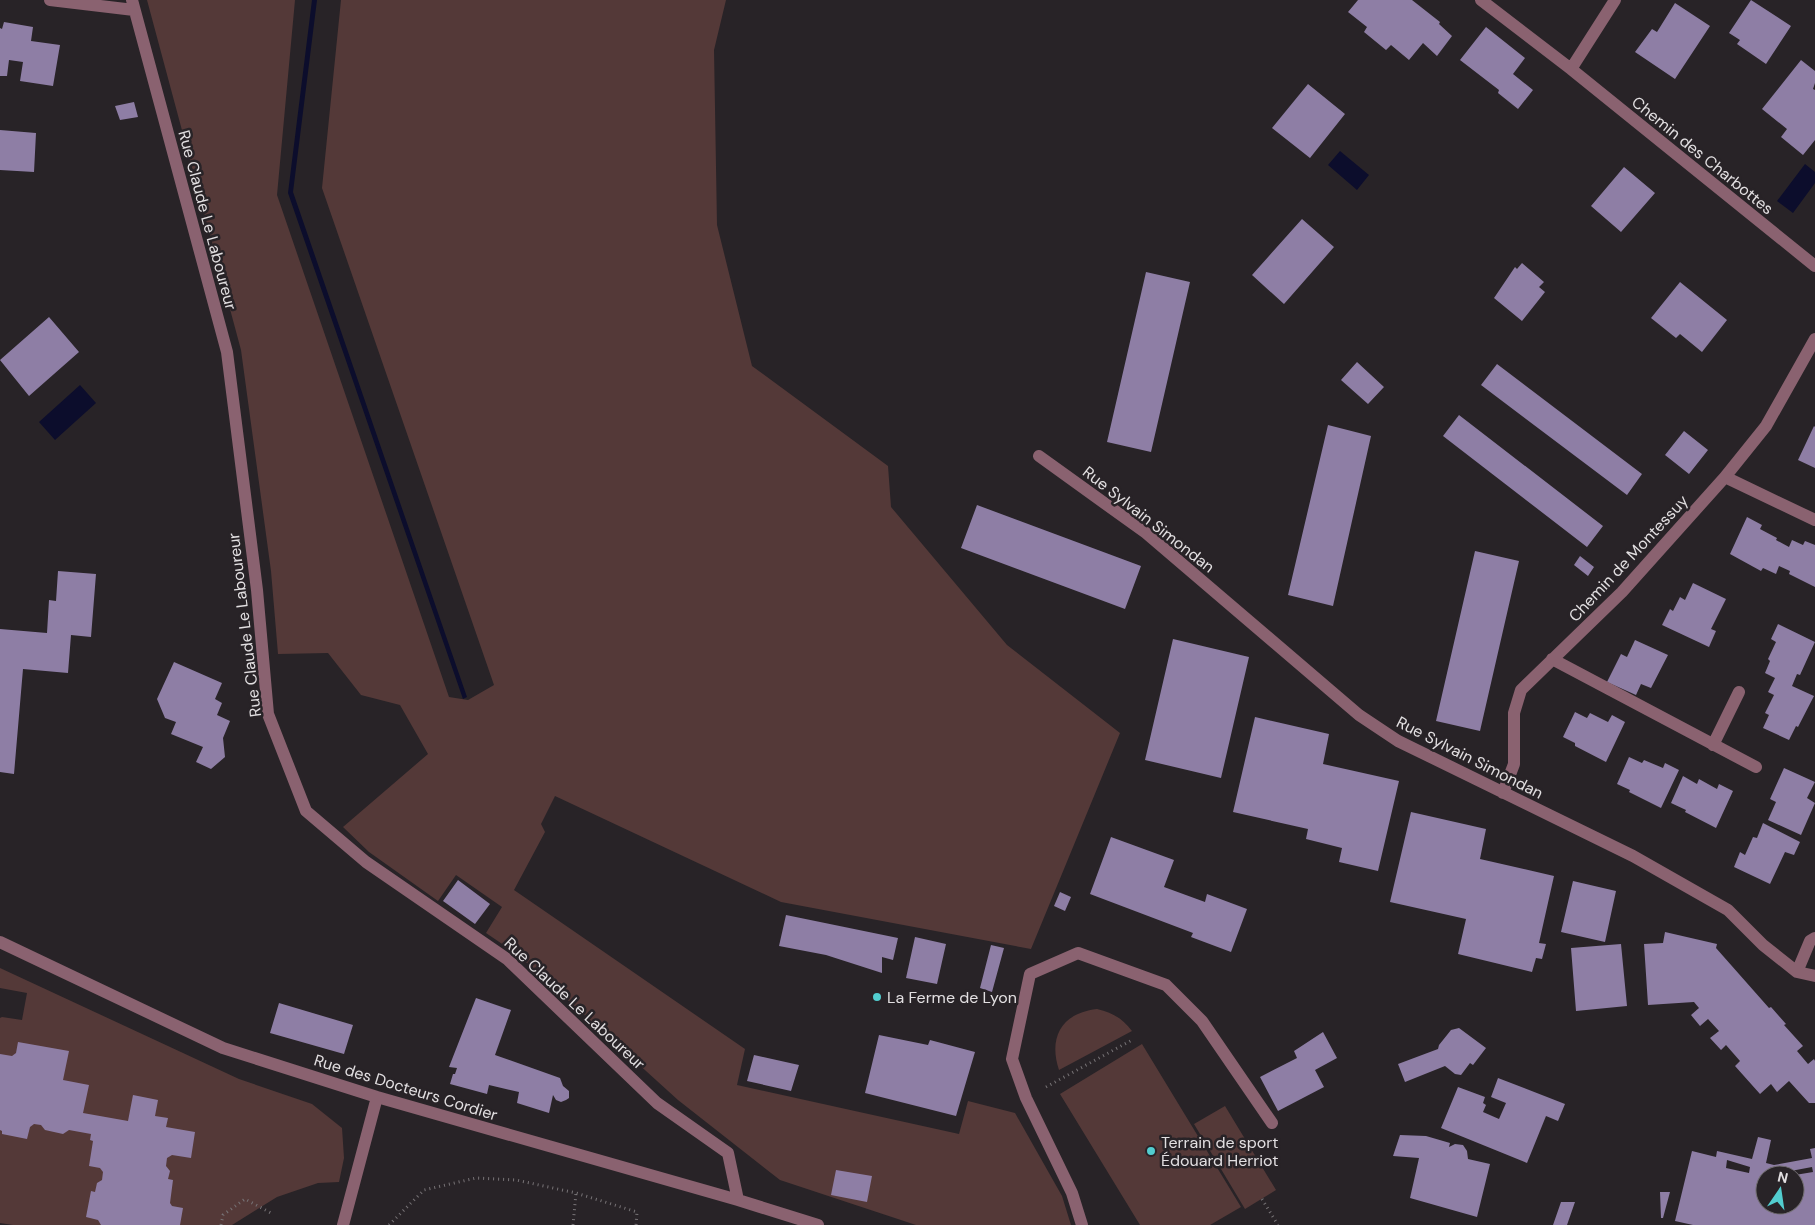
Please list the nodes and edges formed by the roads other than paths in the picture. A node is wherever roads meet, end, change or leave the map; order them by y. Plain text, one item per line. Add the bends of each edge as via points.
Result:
1 (50, 0) edge
2 (1481, 0) edge
3 (1615, 0) edge
4 (133, 5) edge
5 (1571, 69) junction
6 (1815, 266) edge
7 (1815, 339) edge
8 (1039, 456) dead end
9 (1725, 477) junction
10 (1815, 520) edge
11 (1552, 659) junction
12 (1739, 692) dead end
13 (1713, 745) junction
14 (1756, 767) dead end
15 (1503, 793) junction
16 (1815, 938) edge
17 (0, 942) edge
18 (1797, 972) junction
19 (1815, 976) edge
20 (377, 1097) junction
21 (1272, 1123) dead end
22 (738, 1200) junction
23 (343, 1225) edge
24 (818, 1225) edge
25 (1082, 1225) edge

1 - 4 street
2 - 5 street, Chemin des Charbottes
3 - 5 street
4 - 22 street, Rue Claude Le Laboureur via 227,352 257,590 268,714 306,810 366,862 507,959 657,1103 728,1154
5 - 6 street, Chemin des Charbottes
7 - 9 street, Chemin de Montessuy via 1766,426
8 - 15 street, Rue Sylvain Simondan via 1146,533 1359,715 1398,741
9 - 10 street
9 - 11 street, Chemin de Montessuy via 1622,592
11 - 13 street
11 - 15 street, Chemin de Montessuy via 1521,690 1514,713 1514,764
12 - 13 street
13 - 14 street
15 - 18 street, Rue Sylvain Simondan via 1632,856 1728,910
16 - 18 street via 1810,941
17 - 20 street, Rue des Docteurs Cordier via 223,1048
18 - 19 street, Rue Sylvain Simondan
20 - 22 street, Rue des Docteurs Cordier
20 - 23 street
21 - 25 street via 1202,1021 1166,985 1078,953 1030,974 1012,1059 1026,1098 1072,1193
22 - 24 street, Rue des Docteurs Cordier

